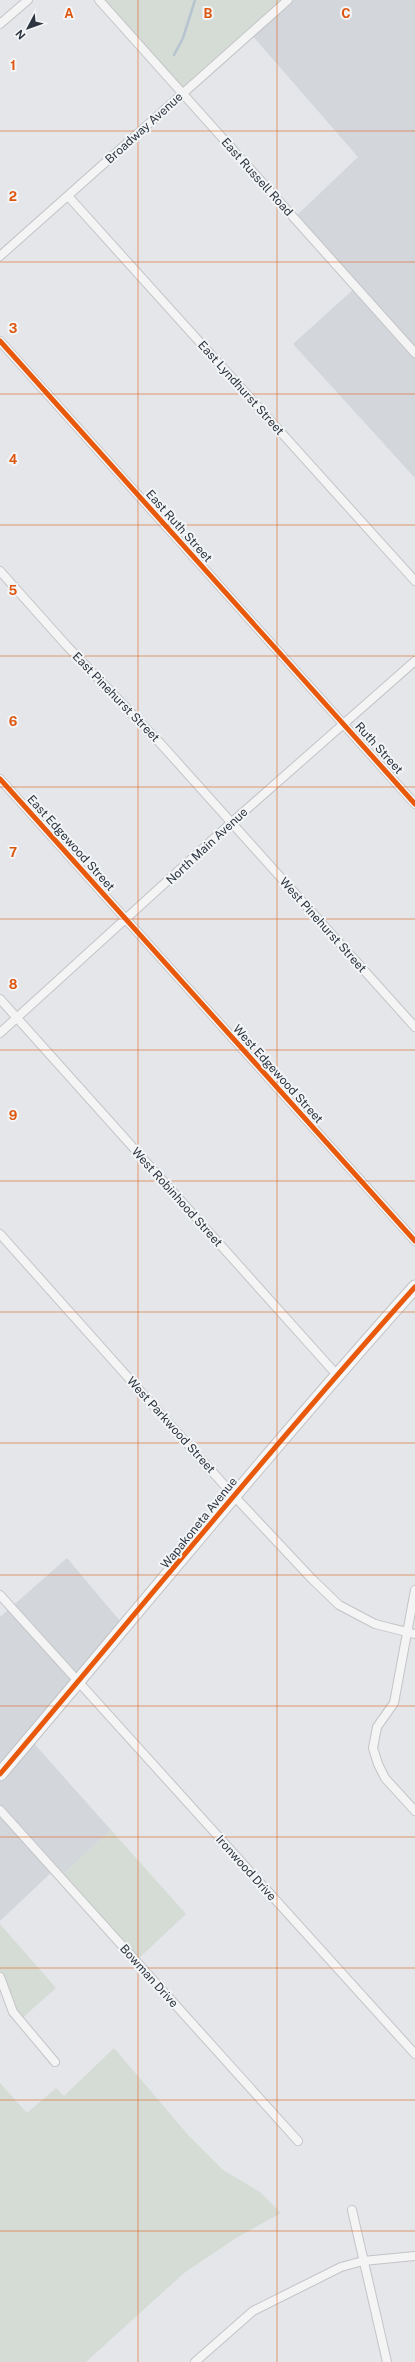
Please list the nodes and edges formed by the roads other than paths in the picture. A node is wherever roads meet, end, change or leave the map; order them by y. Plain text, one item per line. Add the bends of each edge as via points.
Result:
1 (28, 0) edge
2 (99, 0) edge
3 (288, 0) edge
4 (0, 24) edge
5 (182, 94) junction
6 (68, 196) junction
7 (0, 256) edge
8 (0, 341) edge
9 (415, 353) edge
10 (0, 571) edge
11 (415, 581) edge
12 (415, 662) edge
13 (343, 724) junction
14 (0, 779) edge
15 (415, 804) edge
16 (231, 823) junction
17 (127, 920) junction
18 (0, 999) edge
19 (18, 1018) junction
20 (415, 1027) edge
21 (0, 1033) edge
22 (0, 1234) edge
23 (415, 1241) edge
24 (415, 1287) edge
25 (337, 1375) junction
26 (234, 1496) junction
27 (415, 1590) edge
28 (0, 1595) edge
29 (406, 1632) junction
30 (415, 1634) edge
31 (78, 1682) junction
32 (0, 1774) edge
33 (0, 1810) edge
34 (415, 1811) edge
35 (0, 1977) edge
36 (415, 2054) edge
37 (54, 2062) dead end
38 (298, 2141) dead end
39 (352, 2210) dead end
40 (415, 2256) edge
41 (363, 2261) junction
42 (195, 2362) edge
43 (387, 2362) edge

1 - 4 street
2 - 5 street, East Russell Road
3 - 5 street, Broadway Avenue
5 - 6 street, Broadway Avenue
5 - 9 street, East Russell Road
6 - 7 street, Broadway Avenue
6 - 11 street, East Lyndhurst Street
8 - 13 street, East Ruth Street
10 - 16 street, East Pinehurst Street
12 - 13 street, North Main Avenue
13 - 15 street, Ruth Street
13 - 16 street, North Main Avenue
14 - 17 street, East Edgewood Street
16 - 17 street, North Main Avenue
16 - 20 street, West Pinehurst Street
17 - 19 street, North Main Avenue
17 - 23 street, West Edgewood Street
18 - 19 street, West Robinhood Street
19 - 21 street, North Main Avenue
19 - 25 street, West Robinhood Street
22 - 26 street, West Parkwood Street
24 - 25 main road, Wapakoneta Avenue
25 - 26 main road, Wapakoneta Avenue
26 - 29 street, West Parkwood Street via 339,1605 375,1624
26 - 31 main road, Wapakoneta Avenue
27 - 29 street
28 - 31 street, Ironwood Drive
29 - 30 street, West Parkwood Street
29 - 34 street via 394,1703 377,1727 373,1748 385,1778
31 - 32 main road, Wapakoneta Avenue
31 - 36 street, Ironwood Drive
33 - 38 street, Bowman Drive
35 - 37 street via 13,2012
39 - 41 street
40 - 41 street
41 - 42 street via 341,2267 253,2311
41 - 43 street

